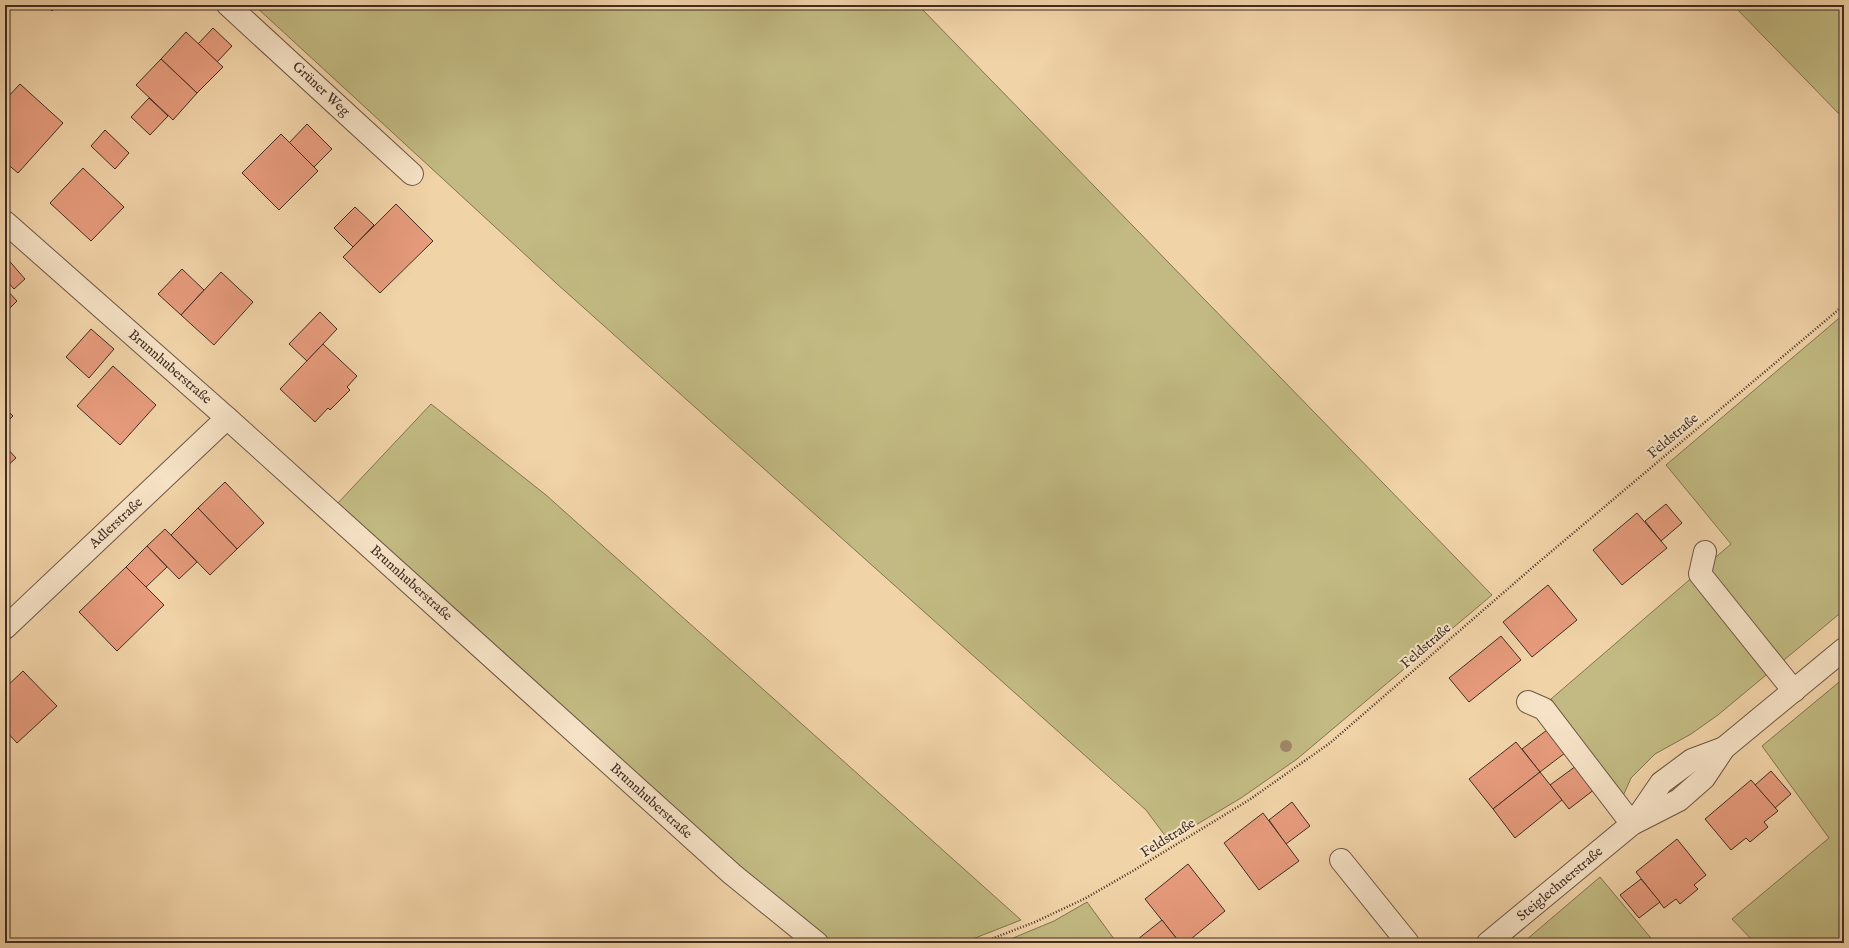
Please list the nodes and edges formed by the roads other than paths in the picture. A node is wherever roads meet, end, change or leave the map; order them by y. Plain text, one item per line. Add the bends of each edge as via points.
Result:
1 (228, 5) edge
2 (412, 174) dead end
3 (5, 222) edge
4 (227, 418) junction
5 (1705, 552) dead end
6 (5, 628) edge
7 (1844, 649) edge
8 (1794, 691) junction
9 (1528, 702) dead end
10 (1632, 824) junction
11 (1341, 860) dead end
12 (1498, 940) edge
13 (818, 943) edge
14 (1408, 943) edge

1 - 2 street, Grüner Weg
3 - 4 street, Brunnhuberstraße
4 - 6 street, Adlerstraße
4 - 13 street, Brunnhuberstraße via 732,874
5 - 8 street via 1700,574
7 - 8 street, Steiglechnerstraße
8 - 10 street, Steiglechnerstraße via 1724,748 1692,760 1661,784
9 - 10 street via 1544,709
10 - 12 street, Steiglechnerstraße
11 - 14 street

